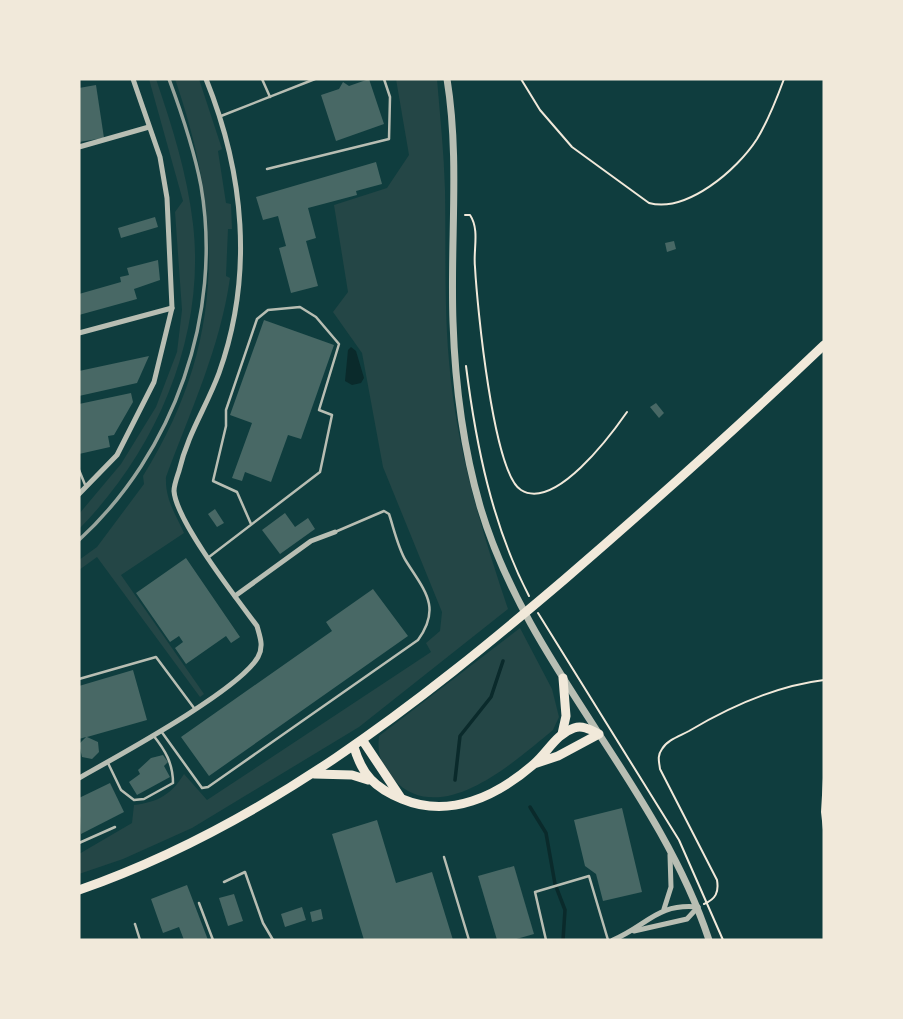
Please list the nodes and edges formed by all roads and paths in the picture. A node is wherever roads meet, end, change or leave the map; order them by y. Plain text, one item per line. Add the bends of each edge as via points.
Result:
1 (132, 79) edge
2 (206, 79) edge
3 (262, 79) edge
4 (308, 79) edge
5 (315, 79) edge
6 (384, 79) edge
7 (447, 79) edge
8 (521, 79) edge
9 (784, 79) edge
10 (303, 83) junction
11 (270, 97) junction
12 (221, 116) junction
13 (149, 127) junction
14 (79, 147) edge
15 (267, 169) dead end
16 (464, 215) dead end
17 (172, 308) junction
18 (79, 333) edge
19 (824, 345) edge
20 (464, 355) dead end
21 (627, 412) dead end
22 (79, 470) edge
23 (86, 487) junction
24 (79, 494) edge
25 (251, 524) junction
26 (335, 532) joint
27 (209, 557) junction
28 (524, 587) dead end
29 (235, 596) junction
30 (563, 678) junction
31 (79, 679) edge
32 (824, 680) edge
33 (194, 709) junction
34 (161, 731) junction
35 (562, 734) junction
36 (599, 734) junction
37 (153, 735) junction
38 (358, 744) junction
39 (107, 762) junction
40 (534, 764) junction
41 (313, 774) junction
42 (79, 778) edge
43 (824, 778) edge
44 (368, 780) junction
45 (402, 800) junction
46 (115, 827) dead end
47 (824, 830) edge
48 (79, 843) edge
49 (670, 848) junction
50 (444, 857) dead end
51 (224, 882) dead end
52 (79, 890) edge
53 (199, 902) dead end
54 (709, 902) dead end
55 (698, 907) junction
56 (664, 909) junction
57 (135, 924) dead end
58 (634, 931) junction
59 (140, 940) edge
60 (213, 940) edge
61 (273, 940) edge
62 (469, 940) edge
63 (546, 940) edge
64 (610, 940) edge
65 (709, 940) edge

1 - 13 street
2 - 12 street
3 - 11 lane
4 - 10 lane
5 - 10 lane
6 - 15 lane via 390,97 389,139
7 - 30 street via 454,177 453,324 464,440 480,506 513,592
8 - 9 path via 572,147 649,203 663,206 684,202 733,165 756,140
10 - 11 lane
11 - 12 lane
12 - 27 street via 241,212 234,320 218,374 187,439 174,491 181,514
13 - 14 street
13 - 17 street via 167,198
16 - 21 path via 470,215 475,223 474,264 485,369 515,486 524,492 544,491 568,477 584,466
17 - 18 street
17 - 23 street via 154,382 117,455
19 - 38 main road via 484,649
20 - 28 path via 475,439 496,515
22 - 23 lane
23 - 24 street
25 - 25 lane via 237,492 213,481 226,410 257,319 268,310 300,307 316,317 339,344 319,410 332,415 320,472
25 - 27 lane
26 - 29 street via 311,541
26 - 34 lane via 376,513 389,514 430,609 429,625 418,640 208,787 202,788
27 - 29 street
29 - 33 street via 257,626 262,643 259,656 248,670
30 - 35 main road via 566,716
30 - 36 street
31 - 33 lane via 156,657
32 - 54 path via 757,696 698,725 660,751 660,769 717,880 719,890
33 - 34 street
34 - 37 street
35 - 36 main road via 576,727
35 - 40 main road
36 - 40 main road
36 - 49 street
37 - 39 street
37 - 39 lane via 173,771 173,783 163,790 134,800 121,790
38 - 41 main road
38 - 44 main road
38 - 45 main road
39 - 42 street
40 - 45 main road via 476,800 449,808
41 - 44 main road
41 - 52 main road via 189,845
43 - 47 path
44 - 45 main road
46 - 48 lane
49 - 55 street
49 - 56 street via 671,887
50 - 62 lane
51 - 61 lane via 245,872
53 - 60 lane
55 - 56 street
55 - 58 street via 687,919
55 - 65 street
56 - 58 street
57 - 59 lane
58 - 64 street
63 - 64 lane via 535,892 589,876

